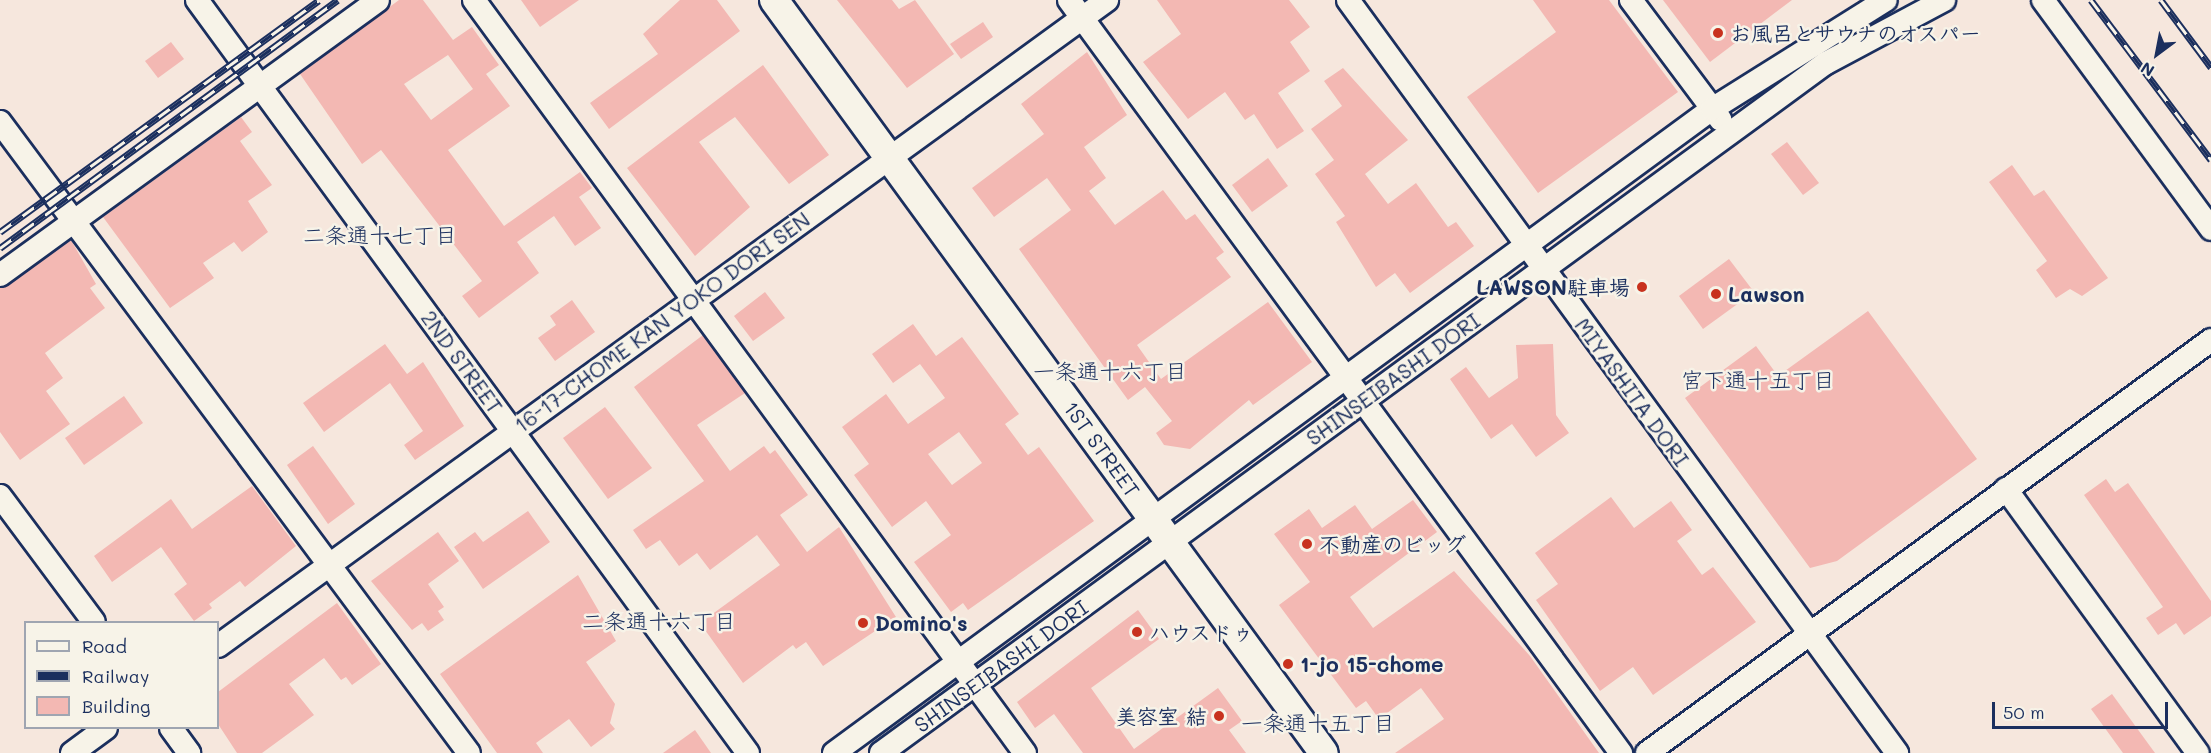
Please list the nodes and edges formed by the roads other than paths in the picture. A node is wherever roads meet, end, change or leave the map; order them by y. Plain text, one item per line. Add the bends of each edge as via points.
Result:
1 (197, 0) edge
2 (378, 0) edge
3 (474, 0) edge
4 (774, 0) edge
5 (1107, 0) edge
6 (1348, 0) edge
7 (1631, 0) edge
8 (1886, 0) edge
9 (1944, 0) edge
10 (2043, 0) edge
11 (1076, 9) edge
12 (261, 87) junction
13 (1712, 109) junction
14 (0, 122) edge
15 (1730, 132) junction
16 (889, 158) junction
17 (73, 222) junction
18 (2211, 230) edge
19 (1525, 246) junction
20 (1542, 269) junction
21 (0, 275) edge
22 (693, 300) junction
23 (2211, 340) edge
24 (1344, 378) junction
25 (1361, 401) junction
26 (512, 430) junction
27 (2006, 489) junction
28 (0, 496) edge
29 (1153, 519) junction
30 (1170, 542) junction
31 (331, 566) junction
32 (93, 621) edge
33 (1810, 633) junction
34 (219, 645) edge
35 (958, 662) junction
36 (975, 685) junction
37 (105, 729) edge
38 (172, 729) edge
39 (72, 753) edge
40 (189, 753) edge
41 (469, 753) edge
42 (748, 753) edge
43 (834, 753) edge
44 (881, 753) edge
45 (1025, 753) edge
46 (1324, 753) edge
47 (1621, 753) edge
48 (1647, 753) edge
49 (1897, 753) edge
50 (2198, 753) edge

1 - 12 street, 2ND STREET
2 - 12 street
3 - 22 street
4 - 16 main road, 1ST STREET
5 - 11 street, 16-17-CHOME KAN YOKO DORI SEN
6 - 19 street, MIYASHITA DORI
7 - 13 street
8 - 13 street, SHINSEIBASHI DORI
9 - 15 street, SHINSEIBASHI DORI via 1826,63
10 - 18 street
11 - 16 street, 16-17-CHOME KAN YOKO DORI SEN
11 - 24 street
12 - 17 street
12 - 26 street, 2ND STREET
13 - 15 street
13 - 19 street, SHINSEIBASHI DORI
14 - 17 street
15 - 20 street, SHINSEIBASHI DORI
16 - 22 street, 16-17-CHOME KAN YOKO DORI SEN
16 - 29 main road, 1ST STREET
17 - 21 street
17 - 31 street
19 - 20 street, MIYASHITA DORI
19 - 24 street, SHINSEIBASHI DORI
20 - 25 street, SHINSEIBASHI DORI
20 - 33 street, MIYASHITA DORI
22 - 26 street, 16-17-CHOME KAN YOKO DORI SEN
22 - 35 street
23 - 27 street
24 - 25 street
24 - 29 street, SHINSEIBASHI DORI
25 - 30 street, SHINSEIBASHI DORI
25 - 47 street
26 - 31 street, 16-17-CHOME KAN YOKO DORI SEN
26 - 42 street, 2ND STREET
27 - 33 street
27 - 50 street
28 - 32 street
29 - 30 main road, 1ST STREET
29 - 35 street, SHINSEIBASHI DORI
30 - 36 street, SHINSEIBASHI DORI
30 - 46 main road, 1ST STREET
31 - 34 street, 16-17-CHOME KAN YOKO DORI SEN
31 - 41 street
33 - 48 street
33 - 49 street, MIYASHITA DORI
35 - 36 street
35 - 43 street, SHINSEIBASHI DORI
36 - 44 street, SHINSEIBASHI DORI
36 - 45 street
37 - 39 street
38 - 40 street

